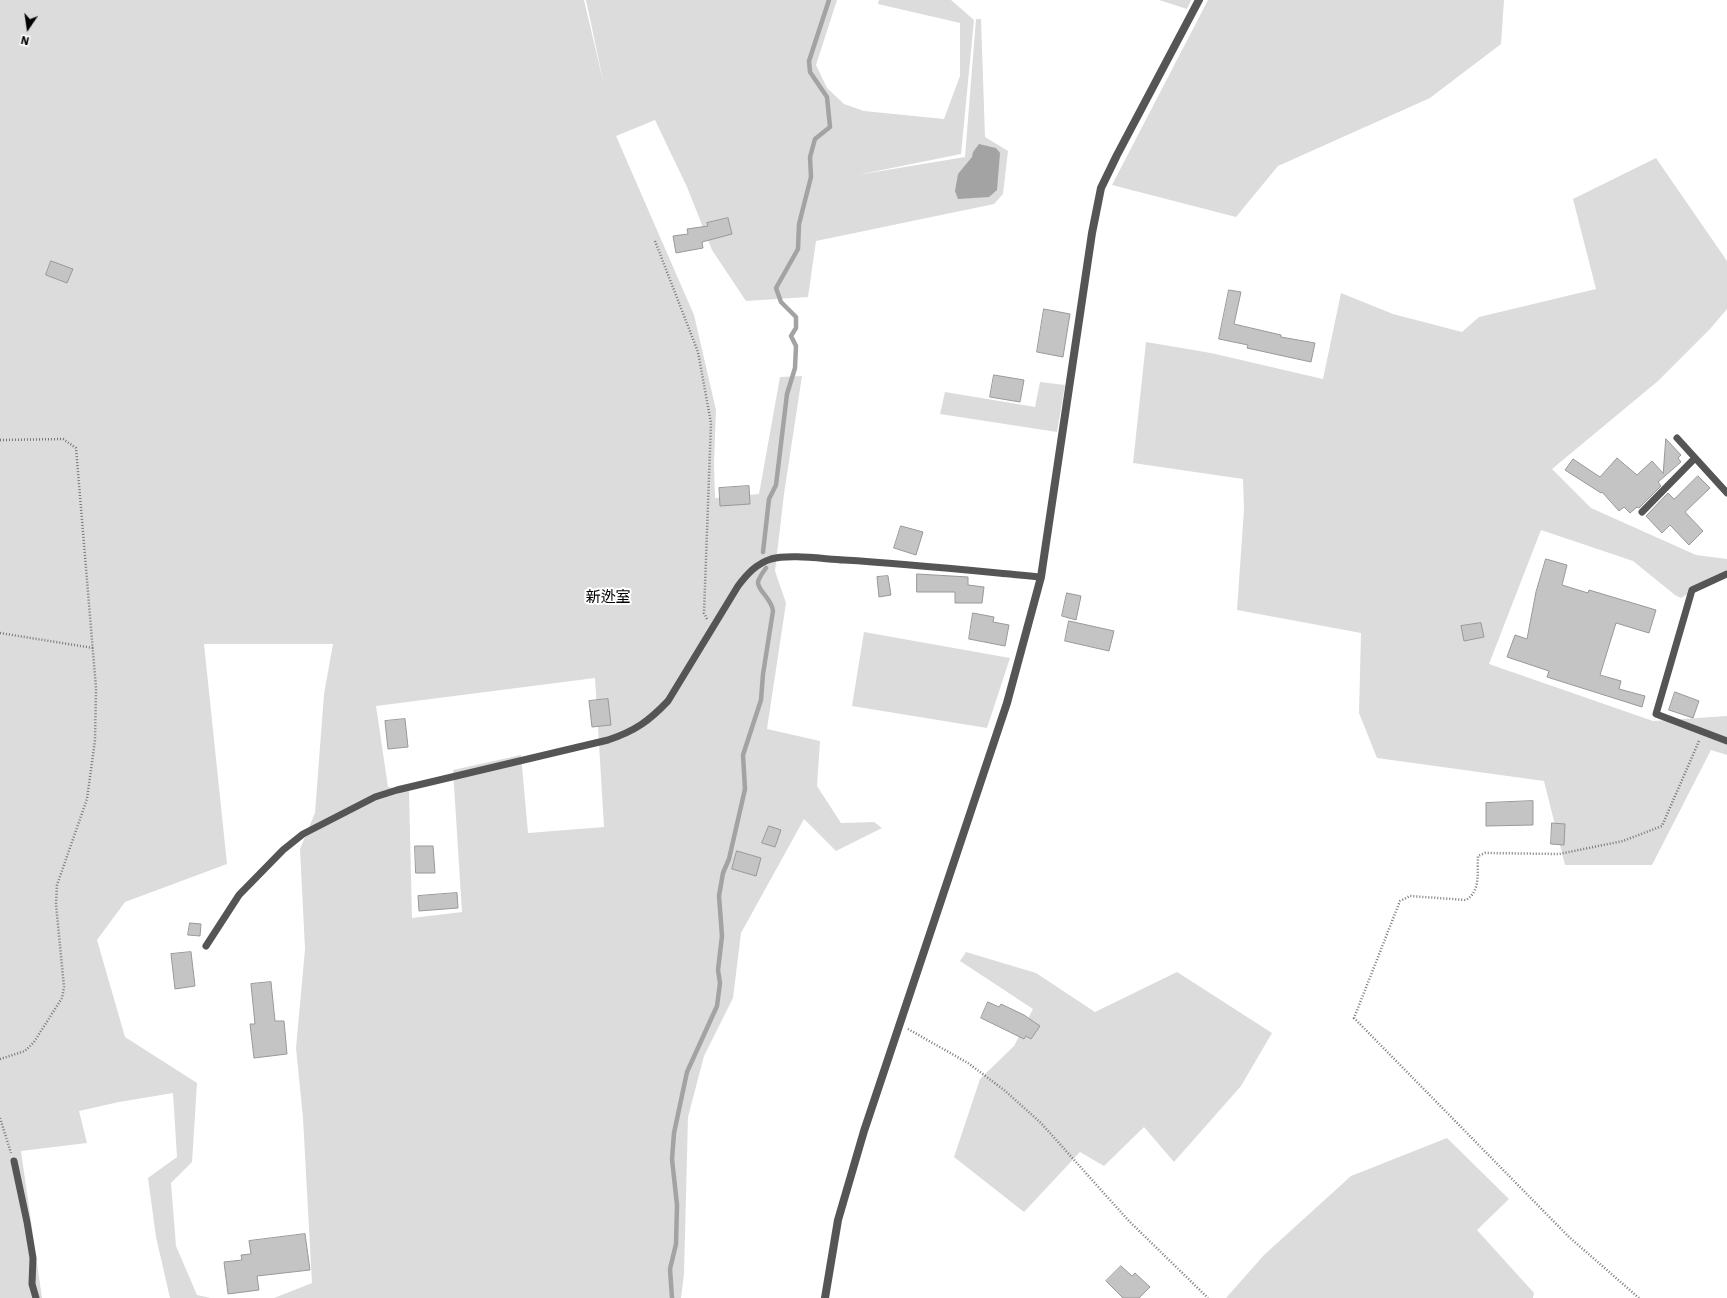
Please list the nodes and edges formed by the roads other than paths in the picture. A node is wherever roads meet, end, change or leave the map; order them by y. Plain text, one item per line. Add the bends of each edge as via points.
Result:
1 (1198, 0) edge
2 (1677, 438) dead end
3 (1695, 458) junction
4 (1727, 493) edge
5 (1642, 512) dead end
6 (1727, 574) edge
7 (1041, 577) junction
8 (1727, 741) edge
9 (206, 946) dead end
10 (14, 1161) road end
11 (36, 1298) edge
12 (825, 1298) edge

1 - 7 street via 1102,188 1092,233
2 - 3 lane
3 - 4 lane
3 - 5 lane
6 - 8 lane via 1692,590 1656,714
7 - 9 lane via 799,558 772,559 760,563 738,586 668,700 655,716 644,724 628,734 608,740 397,790 350,809 303,834 283,850 239,895
7 - 12 street via 1006,703 864,1131 840,1213
10 - 11 lane via 33,1258 32,1284

